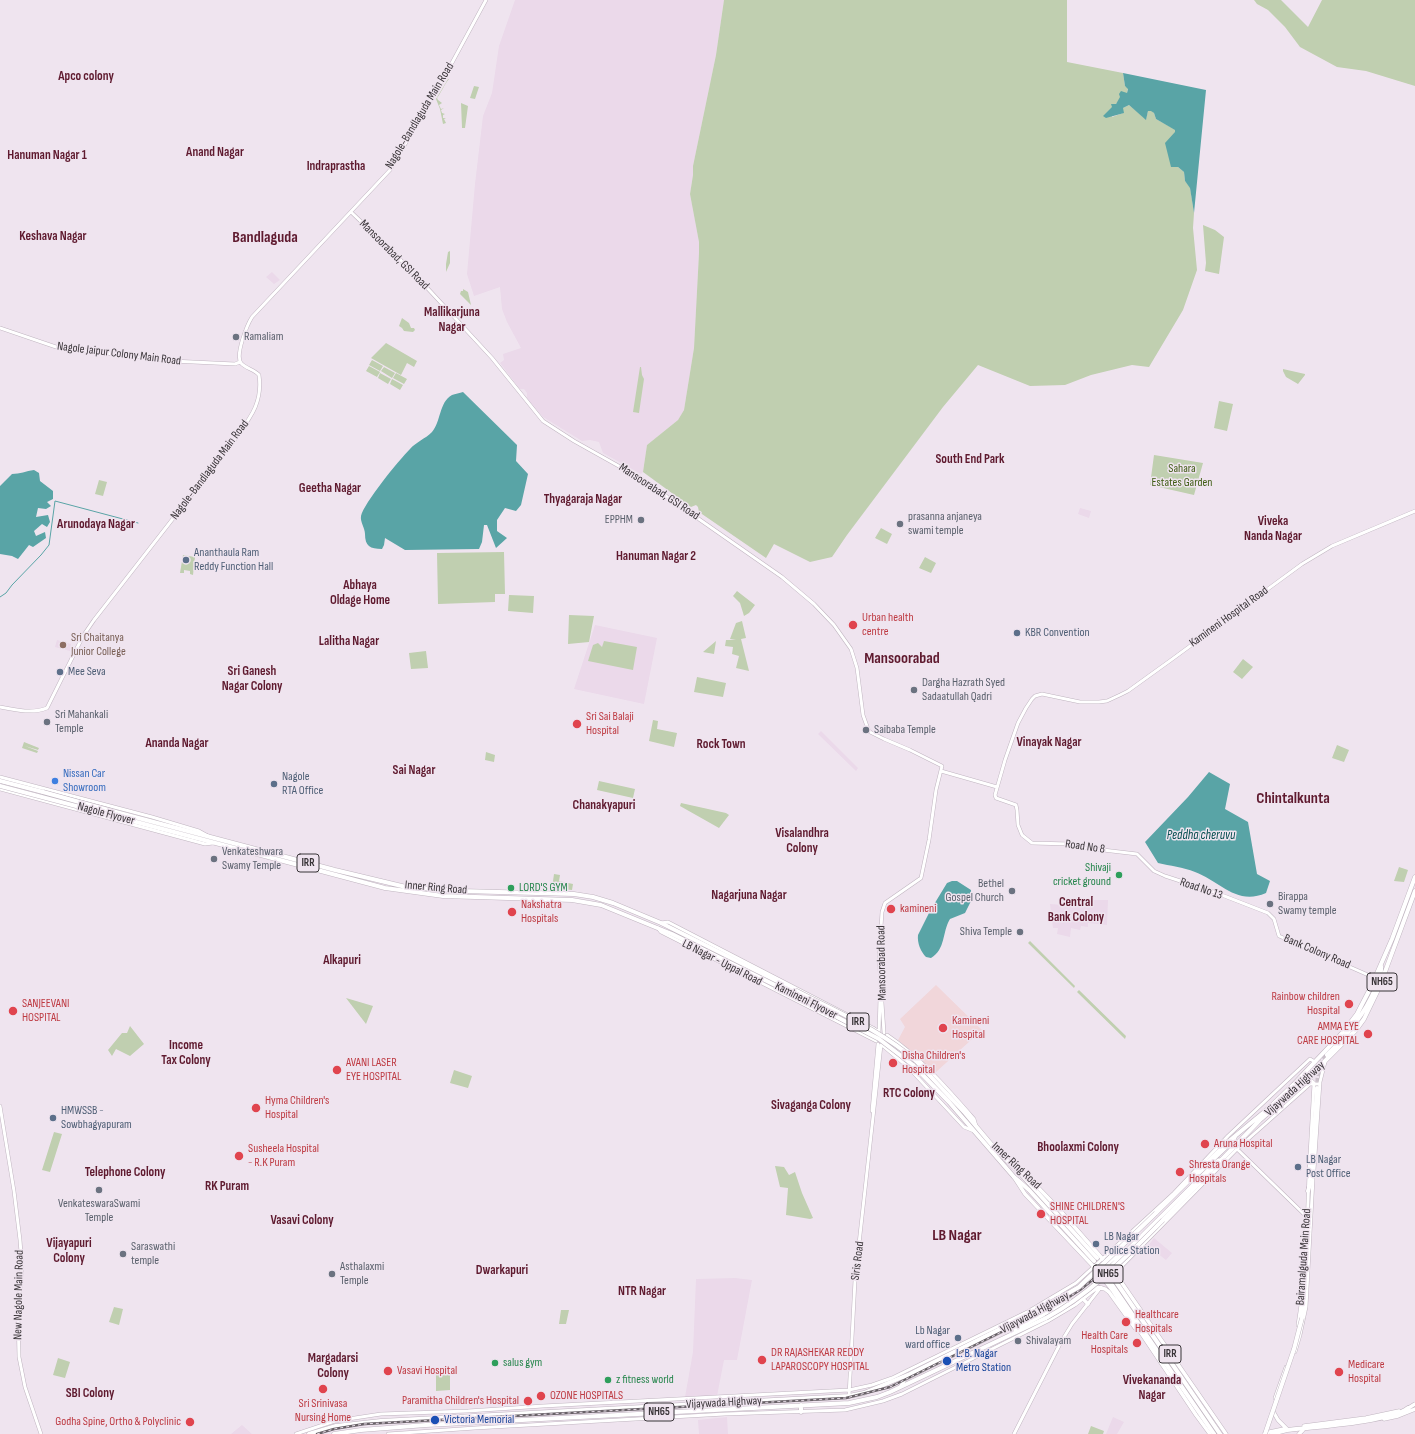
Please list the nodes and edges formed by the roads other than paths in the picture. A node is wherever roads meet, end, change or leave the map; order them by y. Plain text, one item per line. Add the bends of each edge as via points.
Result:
1 (486, 0) edge
2 (351, 212) junction
3 (0, 328) edge
4 (240, 362) junction
5 (1415, 511) edge
6 (0, 707) edge
7 (941, 771) junction
8 (0, 777) edge
9 (0, 781) edge
10 (0, 786) edge
11 (997, 787) junction
12 (0, 789) edge
13 (65, 794) junction
14 (62, 806) junction
15 (111, 813) junction
16 (211, 838) junction
17 (213, 843) junction
18 (1137, 854) joint
19 (1415, 877) edge
20 (1415, 891) edge
21 (487, 892) junction
22 (482, 897) junction
23 (1271, 915) joint
24 (1401, 922) junction
25 (661, 923) junction
26 (657, 927) junction
27 (1381, 964) junction
28 (1375, 978) junction
29 (794, 992) junction
30 (881, 1003) junction
31 (880, 1033) junction
32 (884, 1033) junction
33 (887, 1035) junction
34 (879, 1044) junction
35 (1327, 1055) tunnel mouth
36 (1326, 1060) junction
37 (915, 1063) junction
38 (1314, 1064) junction
39 (1308, 1078) junction
40 (1314, 1083) junction
41 (1320, 1084) junction
42 (1317, 1088) tunnel mouth
43 (0, 1106) edge
44 (977, 1126) junction
45 (974, 1131) junction
46 (1235, 1137) junction
47 (1223, 1141) junction
48 (1229, 1141) junction
49 (990, 1142) junction
50 (986, 1145) junction
51 (1236, 1147) junction
52 (998, 1151) junction
53 (994, 1154) junction
54 (1225, 1157) junction
55 (1019, 1172) junction
56 (1014, 1178) junction
57 (1308, 1191) junction
58 (1308, 1218) junction
59 (1307, 1228) junction
60 (1126, 1237) junction
61 (1136, 1242) junction
62 (1112, 1250) junction
63 (1136, 1250) junction
64 (1118, 1257) junction
65 (1103, 1259) junction
66 (1125, 1262) junction
67 (1109, 1266) junction
68 (1094, 1267) junction
69 (1115, 1273) junction
70 (1100, 1275) junction
71 (1114, 1279) tunnel mouth
72 (1110, 1282) tunnel mouth
73 (1091, 1286) junction
74 (1099, 1288) junction
75 (1082, 1293) junction
76 (1059, 1294) junction
77 (1077, 1296) junction
78 (1083, 1298) junction
79 (1061, 1300) junction
80 (1069, 1301) junction
81 (1088, 1304) junction
82 (1064, 1305) junction
83 (1072, 1306) junction
84 (988, 1331) junction
85 (1157, 1336) junction
86 (985, 1337) junction
87 (1145, 1337) junction
88 (995, 1341) junction
89 (1158, 1344) junction
90 (1295, 1347) junction
91 (1169, 1364) junction
92 (1176, 1367) junction
93 (1169, 1371) junction
94 (898, 1380) junction
95 (900, 1387) junction
96 (895, 1389) junction
97 (849, 1390) junction
98 (849, 1396) junction
99 (792, 1399) junction
100 (1415, 1404) edge
101 (692, 1405) junction
102 (801, 1405) junction
103 (793, 1406) junction
104 (1408, 1408) junction
105 (1415, 1409) edge
106 (692, 1410) junction
107 (801, 1412) junction
108 (1274, 1413) junction
109 (480, 1415) junction
110 (539, 1419) junction
111 (480, 1422) junction
112 (540, 1424) junction
113 (378, 1428) junction
114 (1287, 1429) junction
115 (1303, 1430) junction
116 (321, 1432) edge
117 (315, 1433) edge
118 (41, 1434) edge
119 (296, 1434) edge
120 (309, 1434) edge
121 (334, 1434) edge
122 (378, 1434) edge
123 (388, 1434) edge
124 (1014, 1434) edge
125 (1210, 1434) edge
126 (1214, 1434) edge
127 (1220, 1434) edge
128 (1226, 1434) edge
129 (1265, 1434) edge
130 (1274, 1434) edge
131 (1299, 1434) edge

1 - 2 street, Nagole-Bandlaguda Main Road via 393,164
2 - 4 street, Nagole-Bandlaguda Main Road via 252,317 239,354
2 - 7 street, Mansoorabad, GSI Road via 394,253 492,358 543,421 640,478 782,577 814,604 834,625 851,649 857,668 863,715 870,732 942,766
3 - 4 street, Nagole Jaipur Colony Main Road via 56,347 186,362
4 - 6 street, Nagole-Bandlaguda Main Road via 258,374 261,386 254,412 91,624 47,708 41,711 28,711
5 - 11 street, Kamineni Hospital Road via 1332,546 1302,564 1120,695 1099,702 1080,702 1042,694 1032,699 1022,715
7 - 11 street
7 - 30 street, Mansoorabad Road via 921,878 885,903 882,912 879,957
8 - 13 street
9 - 15 highway, Nagole Flyover / IRR, bridge
10 - 15 highway, Nagole Flyover / IRR, bridge
11 - 18 street, Road No 8 via 996,797 1016,805 1022,835 1032,843 1070,844
12 - 14 street
13 - 14 street
13 - 16 street via 199,831
14 - 17 street via 205,844
15 - 16 highway, Nagole Flyover / IRR
15 - 17 highway, Nagole Flyover / IRR
16 - 21 highway, Inner Ring Road / IRR via 406,887
17 - 22 highway, Inner Ring Road / IRR via 385,888 443,896
18 - 23 street, Road No 13 via 1154,871
19 - 24 highway, Vijaywada Highway / NH65
20 - 24 highway, Vijaywada Highway / NH65
21 - 22 highway
21 - 25 highway, Inner Ring Road / IRR via 574,894 593,897
22 - 26 highway, Inner Ring Road / IRR via 577,900 601,905
23 - 28 street, Bank Colony Road via 1278,936
24 - 27 highway, Vijaywada Highway / NH65
24 - 36 highway, Vijaywada Highway / NH65 via 1379,988 1364,1019 1352,1036
25 - 29 highway, Kamineni Flyover / IRR
25 - 31 street, LB Nagar - Uppal Road via 669,923
26 - 29 highway, Kamineni Flyover / IRR
26 - 34 street, LB Nagar - Uppal Road via 661,932
27 - 28 highway, Vijaywada Highway / NH65
27 - 35 highway via 1381,974 1367,1006 1355,1024
28 - 38 highway, Vijaywada Highway / NH65 via 1357,1014
29 - 37 highway, Kamineni Flyover / IRR, bridge via 876,1032 898,1046
30 - 31 street
30 - 32 street, Mansoorabad Road
31 - 32 street
31 - 34 street via 876,1035
32 - 33 street
33 - 34 street via 887,1042
33 - 44 street via 907,1049 934,1075 974,1119
34 - 45 street, LB Nagar - Uppal Road via 908,1067 964,1127
34 - 97 street, Siris Road via 855,1280
36 - 39 highway, Vijaywada Highway / NH65
36 - 41 street
37 - 44 highway, Kamineni Flyover / IRR
37 - 45 highway, Kamineni Flyover / IRR
38 - 46 highway, Vijaywada Highway / NH65
38 - 47 street via 1310,1059
39 - 40 street
39 - 51 highway, Vijaywada Highway / NH65 via 1260,1120
40 - 41 street
40 - 51 street
40 - 57 street, Bairamalguda Main Road
41 - 90 street via 1308,1280 1304,1318
42 - 57 highway via 1311,1181
43 - 118 street, New Nagole Main Road via 14,1191 22,1266 18,1314 19,1363
44 - 49 highway, Inner Ring Road / IRR
45 - 50 highway, Inner Ring Road / IRR
46 - 48 highway, Vijaywada Highway / NH65
46 - 60 main road, Vijaywada Highway via 1133,1237
47 - 48 highway
47 - 60 street via 1174,1193
48 - 86 highway, NH65, bridge via 1079,1287
49 - 50 highway
49 - 52 highway, Inner Ring Road / IRR
50 - 53 highway, Inner Ring Road / IRR
51 - 54 highway, Vijaywada Highway / NH65
51 - 58 street
51 - 63 street
52 - 53 highway
52 - 55 highway, Inner Ring Road / IRR
53 - 56 highway, Inner Ring Road / IRR
54 - 61 main road, Vijaywada Highway via 1215,1163
54 - 88 highway, NH65, bridge via 1094,1287 1046,1318
55 - 56 highway, IRR via 1095,1259
55 - 65 main road, Inner Ring Road / IRR via 1024,1173 1044,1193
56 - 68 main road, Inner Ring Road / IRR via 1025,1194
57 - 58 street, Bairamalguda Main Road
58 - 59 street, Bairamalguda Main Road
59 - 90 street, Bairamalguda Main Road via 1302,1298
59 - 129 highway, bridge via 1306,1284 1302,1318
60 - 62 street
61 - 63 main road
61 - 64 main road, Vijaywada Highway
62 - 64 main road
62 - 65 street
63 - 66 street
64 - 66 main road
64 - 67 main road, Vijaywada Highway
65 - 67 main road, Inner Ring Road / IRR
65 - 68 street
66 - 69 street
67 - 69 main road, Inner Ring Road / IRR
67 - 70 main road, Vijaywada Highway / NH65
68 - 70 main road, Inner Ring Road / IRR
68 - 76 street
69 - 85 main road, Inner Ring Road / IRR
70 - 73 main road, Vijaywada Highway / NH65
70 - 79 main road, Vijaywada Highway
70 - 87 main road, Inner Ring Road / IRR
71 - 89 highway, IRR
72 - 87 highway, IRR
73 - 74 main road
73 - 75 main road, Vijaywada Highway / NH65
74 - 78 street
74 - 81 street
74 - 87 main road via 1109,1292 1139,1334
75 - 77 main road, Vijaywada Highway / NH65
75 - 78 main road
76 - 79 main road
76 - 84 street
77 - 78 main road
77 - 80 main road, Vijaywada Highway / NH65
78 - 81 main road
78 - 83 street
79 - 82 main road
79 - 95 main road, Vijaywada Highway via 905,1378
80 - 82 main road, Vijaywada Highway / NH65
80 - 83 main road
81 - 124 street via 1061,1342
82 - 88 main road, Vijaywada Highway / NH65
83 - 107 street via 1048,1321 902,1394 845,1410
84 - 86 highway
84 - 97 street via 892,1378
85 - 89 highway
85 - 92 main road, Inner Ring Road / IRR
86 - 94 highway, Vijaywada Highway / NH65
87 - 91 highway, Inner Ring Road / IRR
87 - 93 main road, Inner Ring Road / IRR
88 - 95 highway, Vijaywada Highway / NH65
89 - 91 highway, IRR
90 - 108 street
90 - 129 street, Bairamalguda Main Road
91 - 92 highway, IRR
91 - 93 highway, IRR
92 - 127 highway, IRR
92 - 128 main road, Inner Ring Road / IRR
93 - 125 main road, Inner Ring Road
93 - 126 highway, IRR
94 - 96 highway
94 - 98 highway, Vijaywada Highway / NH65
95 - 96 highway, Vijaywada Highway / NH65
96 - 102 highway, Vijaywada Highway / NH65 via 877,1397 849,1403
97 - 98 street, Siris Road
97 - 119 street via 381,1414 335,1421
98 - 99 highway, Vijaywada Highway / NH65
99 - 101 highway, Vijaywada Highway / NH65
99 - 103 highway
100 - 104 main road
101 - 106 highway
101 - 109 highway, Vijaywada Highway / NH65
102 - 103 highway, Vijaywada Highway / NH65
102 - 107 highway
103 - 106 highway, Vijaywada Highway / NH65
104 - 114 main road via 1373,1417
104 - 130 highway via 1400,1414
105 - 115 main road via 1392,1418
106 - 110 highway, Vijaywada Highway / NH65
107 - 112 street
108 - 114 main road
108 - 129 street
109 - 111 highway
109 - 116 highway, Vijaywada Highway / NH65 via 366,1422 336,1426
110 - 111 highway, Vijaywada Highway / NH65
110 - 112 highway
111 - 113 highway, Vijaywada Highway / NH65
112 - 123 street
113 - 121 highway, Vijaywada Highway / NH65
113 - 122 highway
114 - 129 main road
115 - 130 main road
115 - 131 main road
116 - 117 highway, Vijaywada Highway / NH65
117 - 120 highway, Vijaywada Highway / NH65

